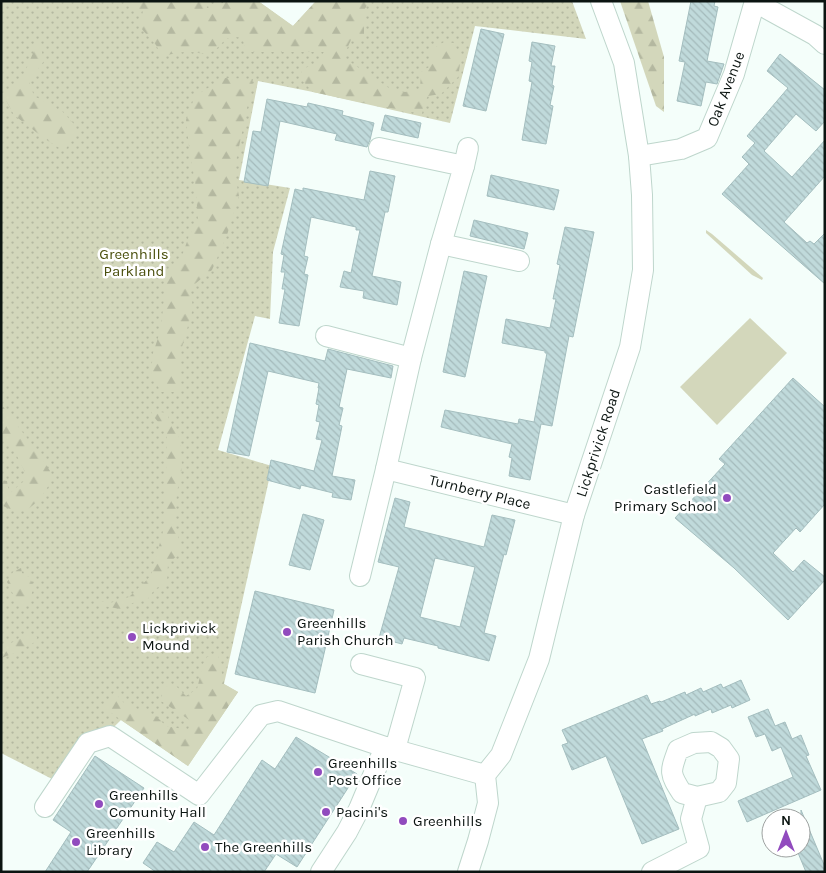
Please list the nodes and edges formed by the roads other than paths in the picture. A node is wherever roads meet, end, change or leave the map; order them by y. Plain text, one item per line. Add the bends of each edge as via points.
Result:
1 (601, 1) edge
2 (755, 2) edge
3 (825, 44) edge
4 (379, 148) dead end
5 (639, 156) junction
6 (441, 244) junction
7 (519, 261) dead end
8 (326, 336) dead end
9 (412, 358) junction
10 (386, 469) junction
11 (574, 515) junction
12 (360, 576) dead end
13 (361, 664) dead end
14 (390, 748) junction
15 (485, 775) junction
16 (697, 797) dead end
17 (45, 807) dead end
18 (321, 872) edge
19 (468, 872) edge
20 (652, 872) edge

1 - 5 street, Lickprivick Road via 624,63
2 - 3 street via 815,35
2 - 5 street, Oak Avenue via 734,74 707,138 681,149
4 - 6 street via 466,157
5 - 11 street, Lickprivick Road via 643,270 630,347
6 - 7 street
6 - 9 street
8 - 9 street
9 - 10 street
10 - 11 street, Turnberry Place
10 - 12 street
11 - 15 street, Lickprivick Road via 539,659 501,755
13 - 14 street via 415,678
14 - 15 street
14 - 17 street via 278,711 261,715 199,795 110,736 88,743
14 - 18 street via 347,832
15 - 19 street via 488,803
16 - 20 street via 691,818 699,848

